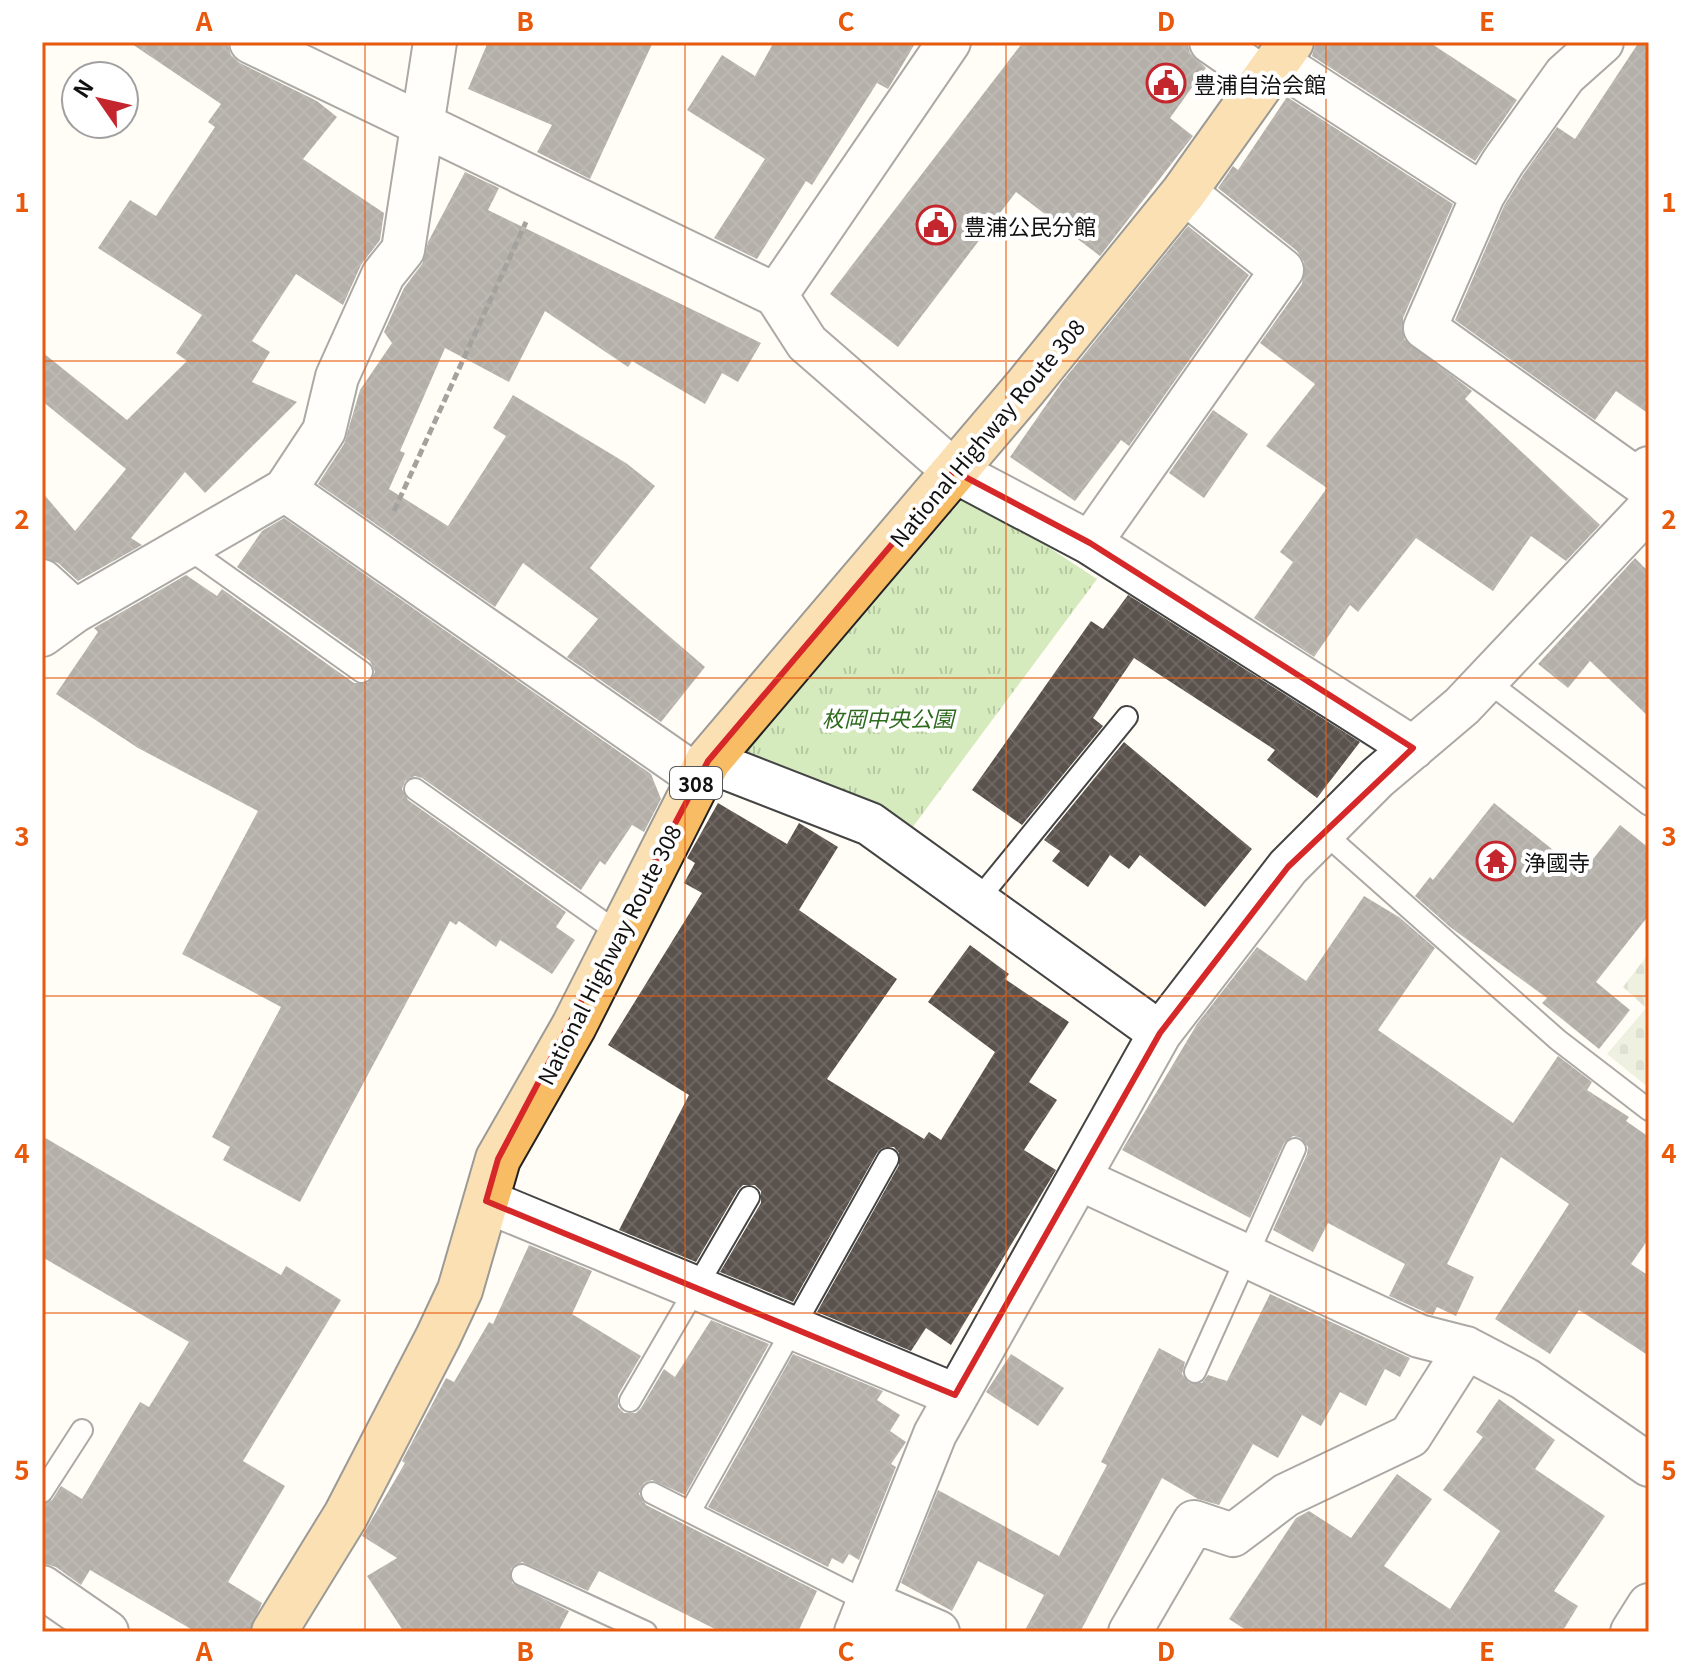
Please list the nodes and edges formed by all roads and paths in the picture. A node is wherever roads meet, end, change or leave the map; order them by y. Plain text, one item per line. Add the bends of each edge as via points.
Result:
1 (251, 42) edge
2 (435, 42) edge
3 (949, 42) edge
4 (1211, 42) edge
5 (1602, 42) edge
6 (1277, 61) edge
7 (424, 128) junction
8 (543, 185) junction
9 (1184, 192) junction
10 (1483, 195) junction
11 (776, 295) junction
12 (954, 471) junction
13 (1647, 489) edge
14 (285, 490) junction
15 (1090, 543) junction
16 (186, 547) junction
17 (375, 552) junction
18 (42, 581) edge
19 (75, 611) junction
20 (42, 635) edge
21 (362, 672) dead end
22 (1487, 681) junction
23 (1127, 717) dead end
24 (1413, 748) junction
25 (704, 769) junction
26 (1640, 787) edge
27 (415, 789) dead end
28 (1649, 805) edge
29 (1323, 832) junction
30 (977, 901) junction
31 (620, 934) junction
32 (1160, 1033) junction
33 (1649, 1110) edge
34 (1295, 1149) dead end
35 (888, 1159) dead end
36 (1080, 1179) junction
37 (749, 1197) dead end
38 (486, 1201) junction
39 (1246, 1257) junction
40 (696, 1288) junction
41 (792, 1327) junction
42 (1466, 1348) junction
43 (1195, 1372) dead end
44 (955, 1395) junction
45 (630, 1401) dead end
46 (82, 1430) dead end
47 (1649, 1465) edge
48 (42, 1492) edge
49 (652, 1493) dead end
50 (690, 1512) junction
51 (522, 1575) dead end
52 (42, 1587) edge
53 (1649, 1605) edge
54 (862, 1617) edge
55 (107, 1632) edge
56 (274, 1632) edge
57 (646, 1632) edge
58 (938, 1632) edge
59 (1130, 1632) edge
60 (1632, 1632) edge

1 - 7 street
2 - 7 street
3 - 11 street
4 - 6 street
5 - 10 street via 1565,75
6 - 9 highway, National Highway Route 308 / 308
6 - 10 street
7 - 8 street
7 - 14 street via 403,250 383,275 337,377 324,431
8 - 11 street
8 - 17 path
9 - 12 highway, National Highway Route 308 / 308
9 - 15 street via 1282,270
10 - 13 street via 1425,328
11 - 12 street via 807,343
12 - 15 street
12 - 25 highway, National Highway Route 308 / 308
13 - 22 street
14 - 16 street
14 - 17 street
15 - 24 street
16 - 19 street
16 - 21 lane
17 - 25 street
18 - 19 street
19 - 20 street
22 - 24 street
22 - 26 lane
23 - 30 lane
24 - 29 street
25 - 30 street via 870,824
25 - 31 highway, National Highway Route 308 / 308
26 - 28 lane
27 - 31 lane
29 - 32 street via 1288,867
29 - 33 lane via 1558,1040
30 - 32 street
31 - 38 highway, National Highway Route 308 / 308 via 498,1159
32 - 36 street
34 - 39 lane
35 - 41 lane
36 - 39 street
36 - 44 street
37 - 40 lane
38 - 40 street
38 - 56 highway, National Highway Route 308 / 308 via 460,1290 438,1337 346,1515
39 - 42 street via 1419,1336
39 - 43 lane
40 - 41 street
40 - 45 lane
41 - 44 street
41 - 50 lane
42 - 47 street via 1525,1379
42 - 59 street via 1410,1436 1286,1495 1233,1535 1194,1522
44 - 54 street
46 - 48 lane
49 - 50 lane
50 - 54 lane
51 - 57 lane
52 - 55 street
53 - 60 street
54 - 58 street

